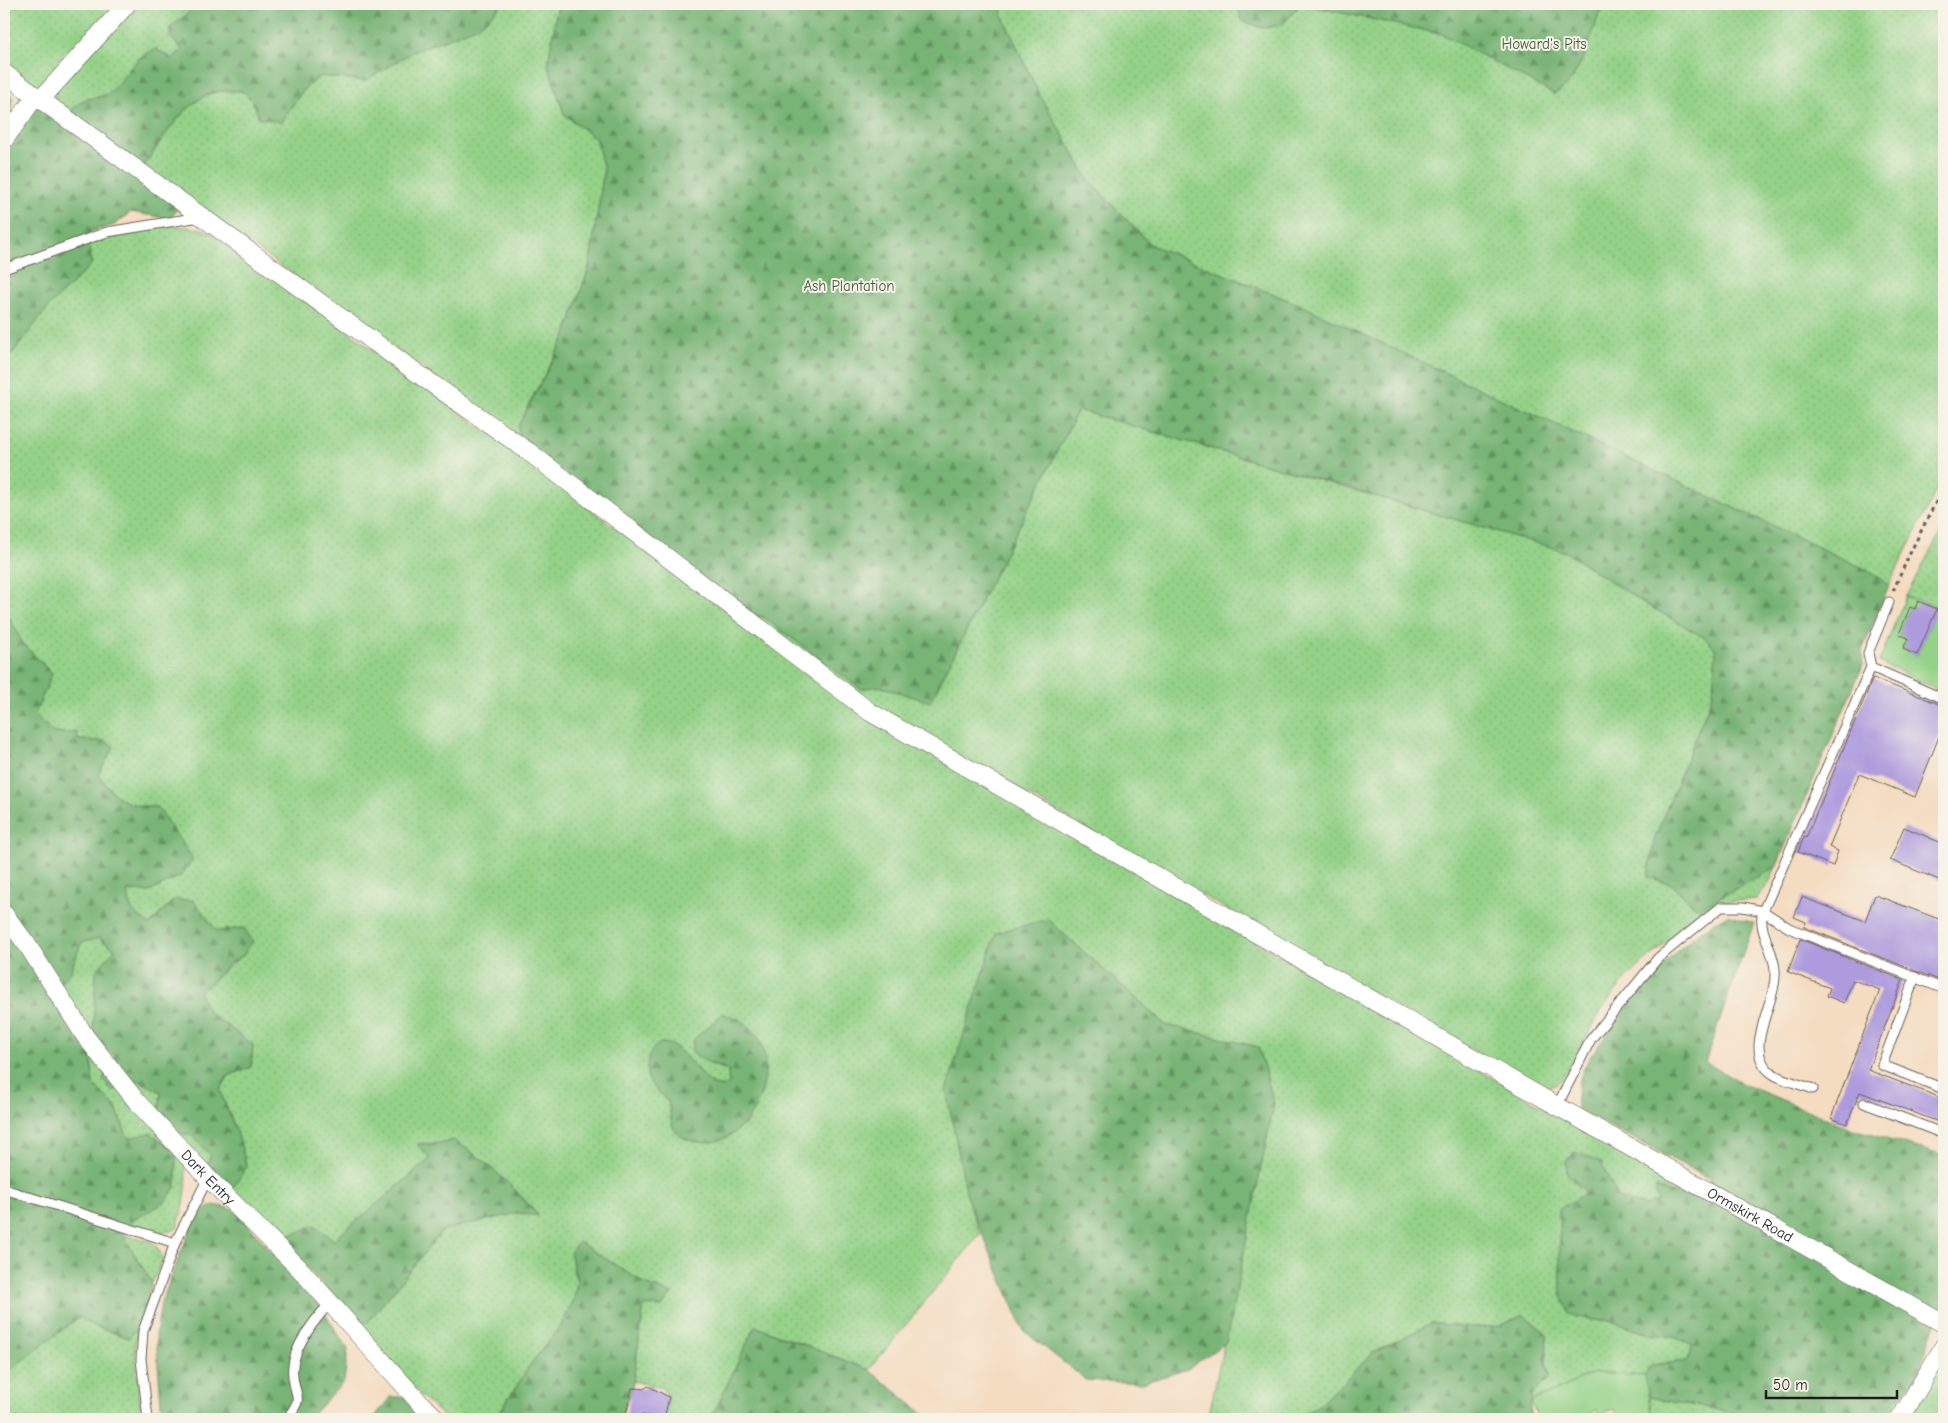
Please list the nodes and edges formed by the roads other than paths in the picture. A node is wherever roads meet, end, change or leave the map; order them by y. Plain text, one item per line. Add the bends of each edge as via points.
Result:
1 (127, 4) edge
2 (4, 73) edge
3 (37, 98) junction
4 (4, 140) edge
5 (202, 216) junction
6 (4, 269) edge
7 (1889, 602) road end
8 (1871, 667) junction
9 (1944, 699) edge
10 (1763, 911) junction
11 (4, 914) edge
12 (1915, 977) junction
13 (1944, 989) edge
14 (1813, 1089) dead end
15 (1944, 1089) edge
16 (1864, 1103) dead end
17 (1557, 1106) junction
18 (1944, 1134) edge
19 (208, 1178) junction
20 (4, 1189) edge
21 (175, 1243) junction
22 (331, 1302) junction
23 (1944, 1324) edge
24 (1944, 1346) edge
25 (148, 1419) edge
26 (287, 1419) edge
27 (437, 1419) edge
28 (1900, 1419) edge

1 - 3 street
2 - 3 street, Ormskirk Road
3 - 4 street
3 - 5 street, Ormskirk Road
5 - 6 lane via 107,232
5 - 17 street, Ormskirk Road via 529,452 870,712
7 - 8 lane via 1868,653
8 - 9 lane
8 - 10 lane
10 - 12 lane via 1788,928
10 - 14 lane via 1760,920 1775,967 1776,984 1758,1036 1758,1051 1764,1066 1774,1074
10 - 17 lane via 1743,907 1721,908 1658,958 1591,1039
11 - 19 street, Dark Entry via 85,1036 138,1103
12 - 13 lane
12 - 15 lane via 1882,1065
16 - 18 lane
17 - 23 street, Ormskirk Road
19 - 21 lane
19 - 22 street, Dark Entry
20 - 21 lane
21 - 25 lane via 143,1331 141,1359
22 - 26 lane via 307,1332 297,1356 293,1377 298,1401
22 - 27 street, Dark Entry
24 - 28 street

